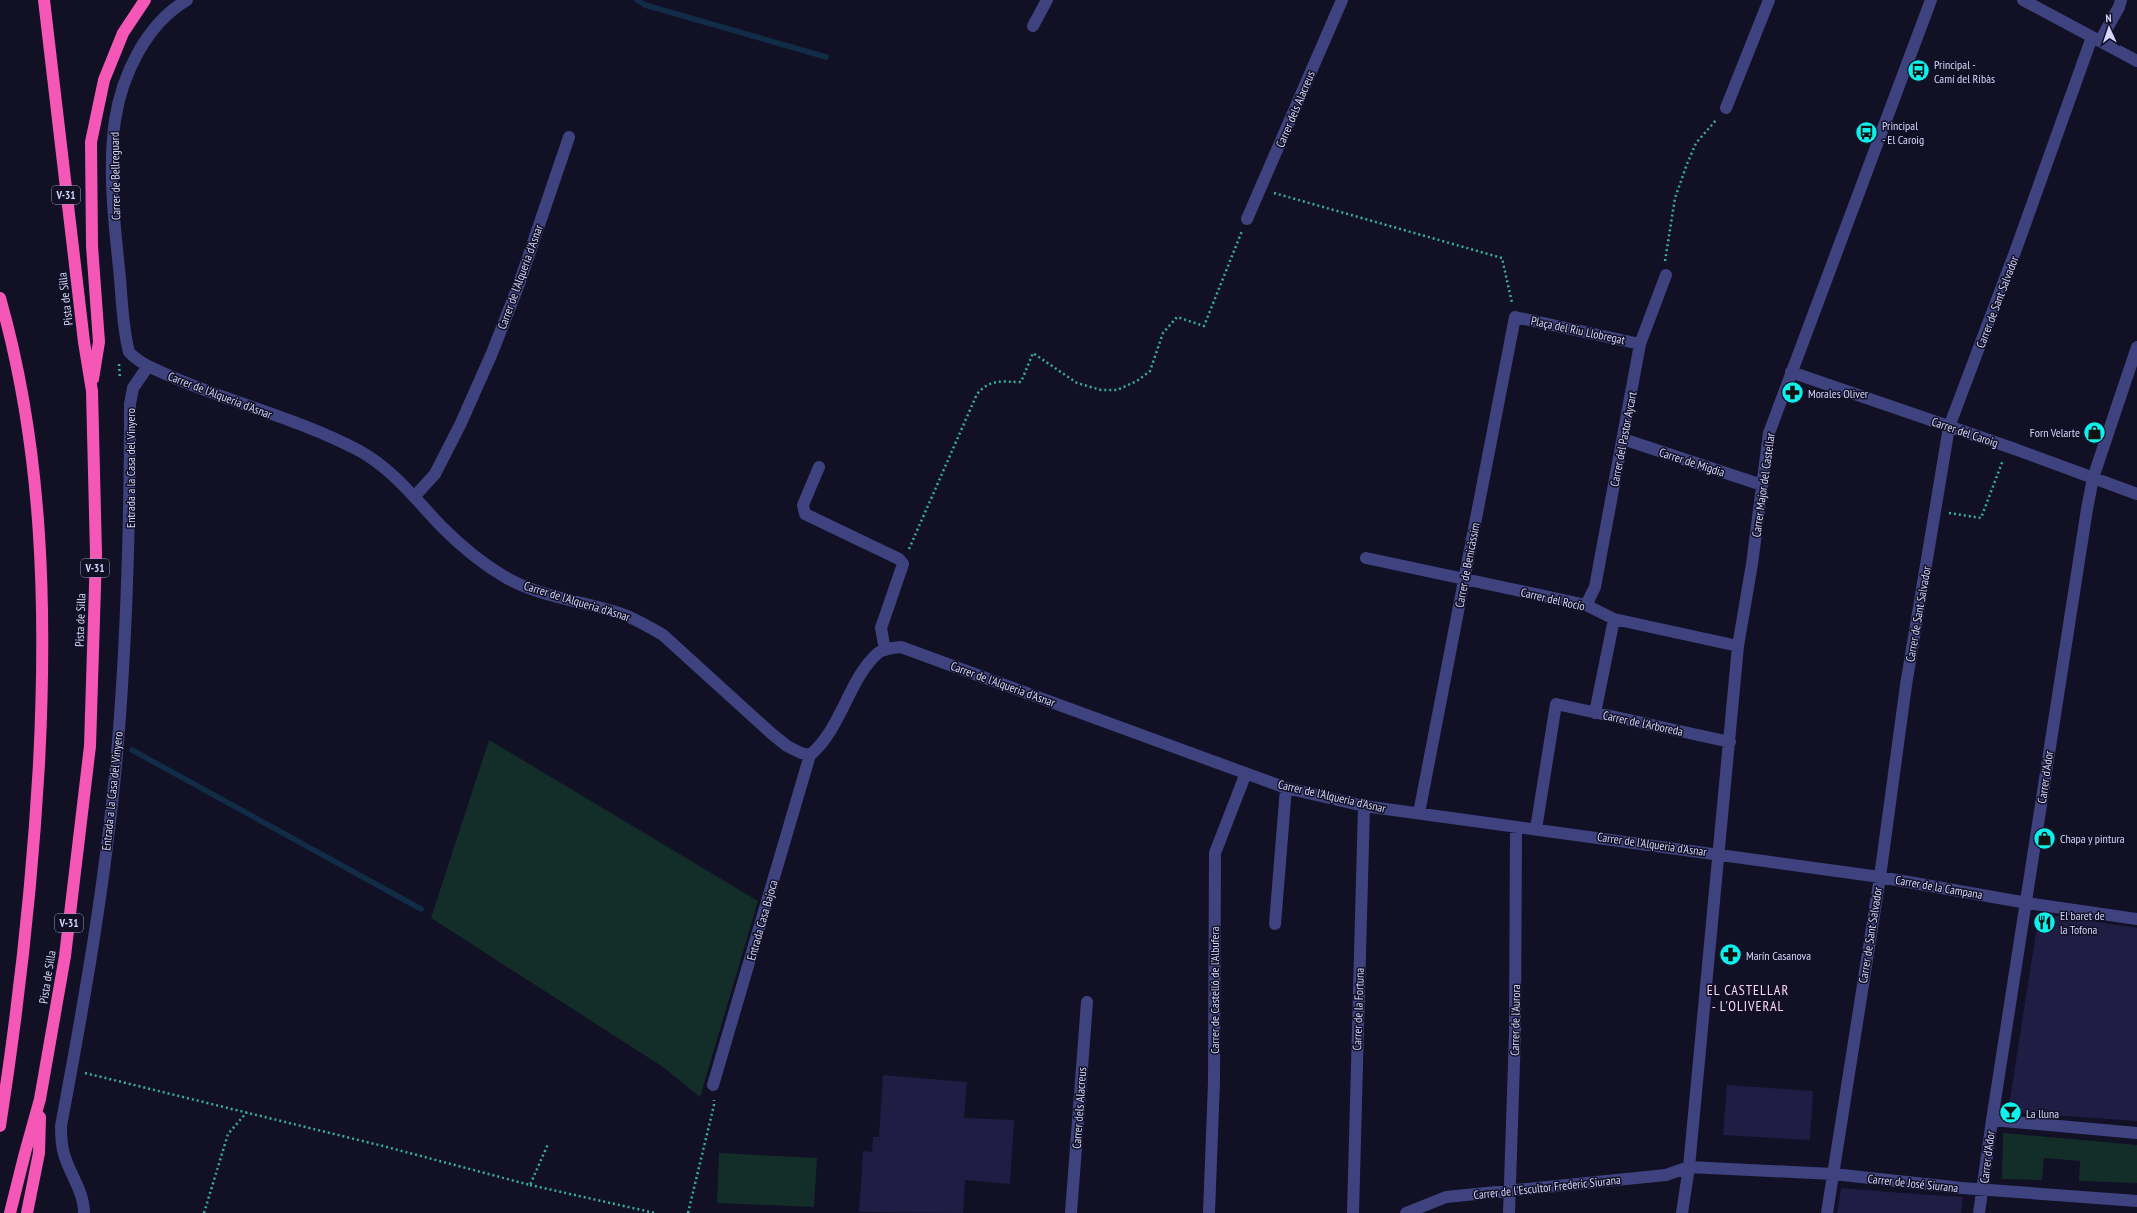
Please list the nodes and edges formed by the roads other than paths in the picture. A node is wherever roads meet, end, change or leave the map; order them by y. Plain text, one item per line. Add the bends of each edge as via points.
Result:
1 (44, 0) edge
2 (145, 0) edge
3 (187, 0) edge
4 (1047, 0) edge
5 (1342, 0) edge
6 (1769, 0) edge
7 (1931, 0) edge
8 (2023, 0) edge
9 (2121, 0) edge
10 (1033, 26) dead end
11 (2096, 39) junction
12 (2137, 60) edge
13 (1726, 108) road end
14 (569, 137) dead end
15 (1247, 218) road end
16 (1666, 275) road end
17 (0, 298) edge
18 (1515, 317) joint
19 (1640, 344) junction
20 (2137, 347) edge
21 (148, 366) junction
22 (1791, 372) junction
23 (92, 391) junction
24 (1949, 427) junction
25 (1623, 439) junction
26 (819, 467) dead end
27 (2093, 478) junction
28 (1762, 485) junction
29 (2137, 494) edge
30 (414, 497) junction
31 (1366, 558) dead end
32 (1464, 580) junction
33 (1586, 605) junction
34 (1614, 619) junction
35 (1738, 646) junction
36 (885, 650) junction
37 (1595, 713) junction
38 (1730, 742) junction
39 (810, 755) junction
40 (1246, 773) junction
41 (1286, 788) junction
42 (1364, 806) junction
43 (1419, 813) junction
44 (1516, 828) junction
45 (1536, 829) junction
46 (1717, 853) junction
47 (1880, 877) junction
48 (2027, 903) junction
49 (2137, 920) edge
50 (1275, 924) dead end
51 (1087, 1002) dead end
52 (713, 1085) road end
53 (40, 1099) junction
54 (1992, 1120) junction
55 (0, 1126) edge
56 (2137, 1133) edge
57 (1689, 1167) junction
58 (1833, 1174) junction
59 (1983, 1190) junction
60 (1510, 1191) junction
61 (2137, 1201) edge
62 (10, 1213) edge
63 (27, 1213) edge
64 (84, 1213) edge
65 (1071, 1213) edge
66 (1209, 1213) edge
67 (1353, 1213) edge
68 (1406, 1213) edge
69 (1509, 1213) edge
70 (1682, 1213) edge
71 (1827, 1213) edge
72 (1979, 1213) edge

1 - 23 highway, Pista de Silla / V-31 via 82,327
2 - 23 highway via 123,33 104,80 91,142 92,246 99,342
3 - 21 street, Carrer de Bellreguard via 159,21 143,43 125,82 115,120 113,174 116,241 126,344 137,362
4 - 10 street
5 - 15 street, Carrer dels Alacreus
6 - 13 street
7 - 22 street, Carrer Major del Castellar
8 - 11 street
9 - 11 street, Carrer de Sant Salvador
11 - 12 street
11 - 24 street, Carrer de Sant Salvador
14 - 30 street, Carrer de l'Alqueria d'Asnar via 519,284 492,353 435,474
16 - 19 street, Carrer del Pastor Aycart
17 - 55 highway via 22,393 31,448 40,537 43,625 42,714 34,849 18,1013
18 - 19 street, Plaça del Riu Llobregat
18 - 32 street, Carrer de Benicàssim
19 - 25 street, Carrer del Pastor Aycart
20 - 27 street, Carrer d'Ador
21 - 30 street, Carrer de l'Alqueria d'Asnar via 200,389 315,430 358,451 397,478
21 - 64 street, Entrada a la Casa del Vinyero via 133,388 130,404 126,636 117,756 88,979 61,1126 64,1156 78,1188
22 - 24 street, Carrer del Caroig
22 - 28 street, Carrer Major del Castellar via 1769,433
23 - 53 highway, Pista de Silla / V-31 via 96,554 90,746 65,956
24 - 27 street, Carrer del Caroig
24 - 47 street, Carrer de Sant Salvador via 1906,685
25 - 28 street, Carrer de Migdia
25 - 33 street, Carrer del Pastor Aycart via 1595,587
26 - 36 street via 803,504 805,514 899,559 903,564 881,628
27 - 29 street, Carrer del Caroig
27 - 48 street, Carrer d'Ador via 2065,641
28 - 35 street, Carrer Major del Castellar
30 - 39 street, Carrer de l'Alqueria d'Asnar via 475,558 506,578 534,589 621,613 663,635 772,734 788,746
31 - 32 street, Carrer del Rocío
32 - 33 street, Carrer del Rocío
32 - 43 street, Carrer de Benicàssim
33 - 34 street, Carrer del Rocío
34 - 35 street, Carrer del Rocío
34 - 37 street
35 - 38 street, Carrer Major del Castellar
36 - 39 street via 879,652 866,667 833,726
36 - 40 street, Carrer de l'Alqueria d'Asnar via 901,647 916,651
37 - 38 street, Carrer de l'Arboreda
37 - 45 street, Carrer de l'Arboreda via 1556,704
38 - 46 street, Carrer Major del Castellar
39 - 52 street, Entrada Casa Bajoca
40 - 41 street, Carrer de l'Alqueria d'Asnar
40 - 66 street, Carrer de Castelló de l'Albufera via 1214,853 1214,1082
41 - 42 street, Carrer de l'Alqueria d'Asnar
41 - 50 street
42 - 43 street, Carrer de l'Alqueria d'Asnar
42 - 67 street, Carrer de la Fortuna
43 - 44 street, Carrer de l'Alqueria d'Asnar
44 - 45 street, Carrer de l'Alqueria d'Asnar
44 - 60 street, Carrer de l'Aurora via 1515,1033
45 - 46 street, Carrer de l'Alqueria d'Asnar
46 - 47 street, Carrer de la Campana
46 - 57 street, Carrer Major del Castellar
47 - 48 street, Carrer de la Campana
47 - 58 street, Carrer de Sant Salvador
48 - 49 street, Carrer de la Campana
48 - 54 street, Carrer d'Ador
51 - 65 street, Carrer dels Alacreus
53 - 62 highway, Pista de Silla / V-31
53 - 63 highway via 39,1152
54 - 56 street
54 - 59 street, Carrer d'Ador
57 - 58 street, Carrer de José Siurana
57 - 60 street, Carrer de l'Escultor Frederic Siurana via 1666,1175
57 - 70 street, Carrer Major del Castellar
58 - 59 street, Carrer de José Siurana
58 - 71 street, Carrer de Sant Salvador
59 - 61 street, Carrer de José Siurana
59 - 72 street, Carrer d'Ador
60 - 68 street, Carrer de l'Escultor Frederic Siurana via 1446,1197
60 - 69 street, Carrer de l'Aurora

